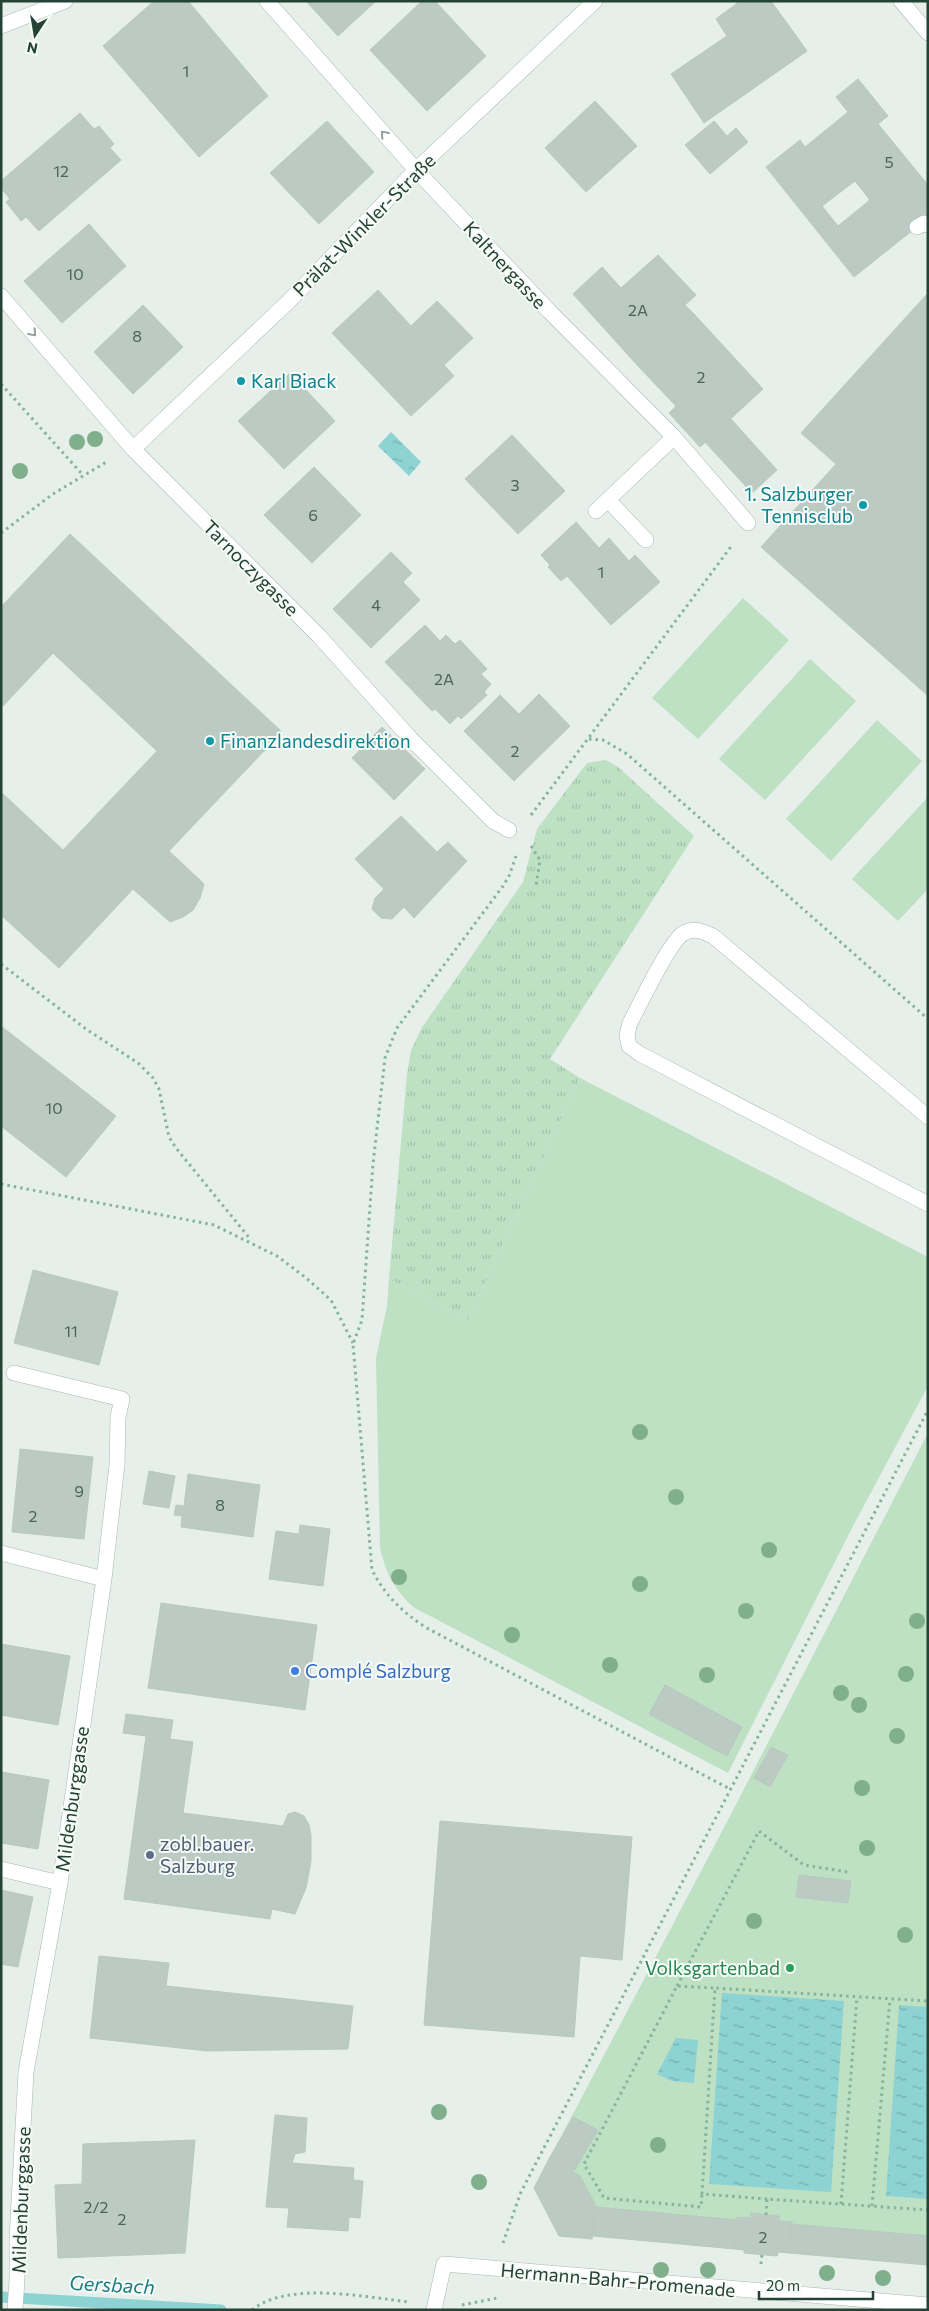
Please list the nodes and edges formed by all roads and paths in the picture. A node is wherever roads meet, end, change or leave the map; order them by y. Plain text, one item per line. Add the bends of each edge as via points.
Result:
1 (65, 1) edge
2 (267, 1) edge
3 (595, 1) edge
4 (901, 1) edge
5 (1, 26) edge
6 (928, 33) edge
7 (416, 170) junction
8 (1, 296) edge
9 (1, 384) edge
10 (674, 438) junction
11 (133, 449) junction
12 (82, 474) junction
13 (608, 500) junction
14 (596, 511) dead end
15 (748, 523) joint
16 (1, 533) edge
17 (646, 540) dead end
18 (589, 739) junction
19 (529, 817) dead end
20 (509, 830) dead end
21 (526, 844) dead end
22 (518, 848) dead end
23 (536, 886) dead end
24 (1, 964) edge
25 (928, 1019) edge
26 (928, 1117) edge
27 (1, 1184) edge
28 (928, 1204) edge
29 (252, 1242) junction
30 (353, 1344) junction
31 (14, 1373) dead end
32 (928, 1410) edge
33 (1, 1553) edge
34 (104, 1579) junction
35 (730, 1789) junction
36 (1, 1869) edge
37 (848, 1872) dead end
38 (60, 1883) junction
39 (677, 1986) junction
40 (715, 1988) junction
41 (857, 1997) junction
42 (890, 1999) junction
43 (928, 2001) edge
44 (702, 2194) junction
45 (766, 2199) junction
46 (841, 2204) junction
47 (872, 2206) junction
48 (928, 2210) edge
49 (766, 2214) dead end
50 (494, 2269) junction
51 (410, 2302) dead end
52 (928, 2305) edge
53 (15, 2310) edge
54 (252, 2310) edge
55 (434, 2310) edge

1 - 5 street
7 -> 2 street, Kaltnergasse
3 - 7 street, Prälat-Winkler-Straße
4 - 6 street
7 - 10 street, Kaltnergasse
7 - 11 street, Prälat-Winkler-Straße via 289,302
8 -> 11 street, Tarnoczygasse
9 - 12 path
10 - 13 street
10 - 15 street, Kaltnergasse
11 - 12 path
11 - 20 street, Tarnoczygasse via 319,636 412,740 493,821
12 - 16 path
13 - 14 street
13 - 17 street
15 - 18 path
18 - 19 path
18 - 25 path via 603,740 627,754
21 - 23 path via 532,847 540,860
22 - 30 path via 510,876 397,1028 386,1058 373,1164 362,1320
24 - 29 path via 86,1029 138,1063 153,1078 159,1089 169,1136 176,1148
26 - 28 street via 713,936 698,930 683,933 673,945 630,1023 629,1046 640,1054
27 - 29 path via 214,1224
29 - 30 path via 277,1256 331,1300
30 - 35 path via 368,1550 372,1570 388,1598 425,1626
31 - 34 street, Mildenburggasse via 122,1399
32 - 35 path
33 - 34 street
34 - 38 street, Mildenburggasse
35 - 50 path via 521,2192
36 - 38 street
37 - 39 path via 804,1865 759,1831
38 - 53 street, Mildenburggasse via 26,2072
39 - 40 path
39 - 44 path via 584,2164 604,2198 701,2207
40 - 41 path
40 - 44 path
41 - 42 path
41 - 46 path
42 - 43 path
42 - 47 path
44 - 45 path
45 - 46 path
45 - 49 path
46 - 47 path
47 - 48 path
50 - 52 street, Hermann-Bahr-Promenade
50 - 55 street, Hermann-Bahr-Promenade via 444,2264
51 - 54 path via 313,2293 288,2295 260,2303

